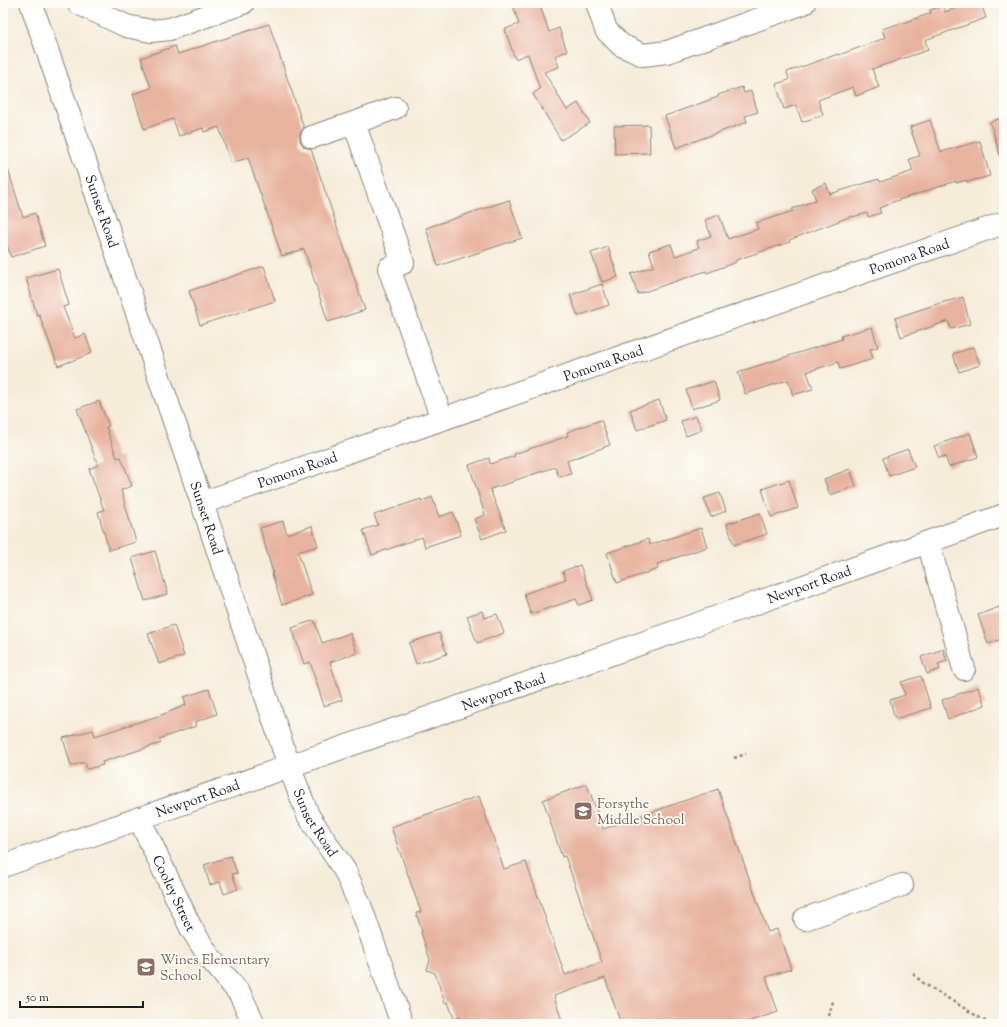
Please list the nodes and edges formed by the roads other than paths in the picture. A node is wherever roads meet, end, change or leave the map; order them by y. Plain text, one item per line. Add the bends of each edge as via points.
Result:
1 (78, 3) edge
2 (243, 3) edge
3 (597, 3) edge
4 (804, 3) edge
5 (35, 4) edge
6 (395, 108) dead end
7 (354, 123) junction
8 (312, 137) dead end
9 (1004, 223) edge
10 (442, 419) junction
11 (202, 503) junction
12 (1004, 515) edge
13 (928, 542) junction
14 (964, 669) dead end
15 (289, 766) junction
16 (139, 818) junction
17 (3, 866) edge
18 (902, 885) dead end
19 (805, 919) dead end
20 (254, 1024) edge
21 (402, 1024) edge

1 - 2 street via 126,26 151,31 170,29
3 - 4 street via 606,30 621,45 643,55 667,52
5 - 11 street, Sunset Road
6 - 7 street
7 - 8 street
7 - 10 street via 403,263 389,268
9 - 10 street, Pomona Road
10 - 11 street, Pomona Road
11 - 15 street, Sunset Road
12 - 13 street, Newport Road
13 - 14 street
13 - 15 street, Newport Road
15 - 16 street, Newport Road
15 - 21 street, Sunset Road via 308,815 345,871 360,905
16 - 17 street, Newport Road
16 - 20 street, Cooley Street via 191,928 210,958 240,994
18 - 19 street

